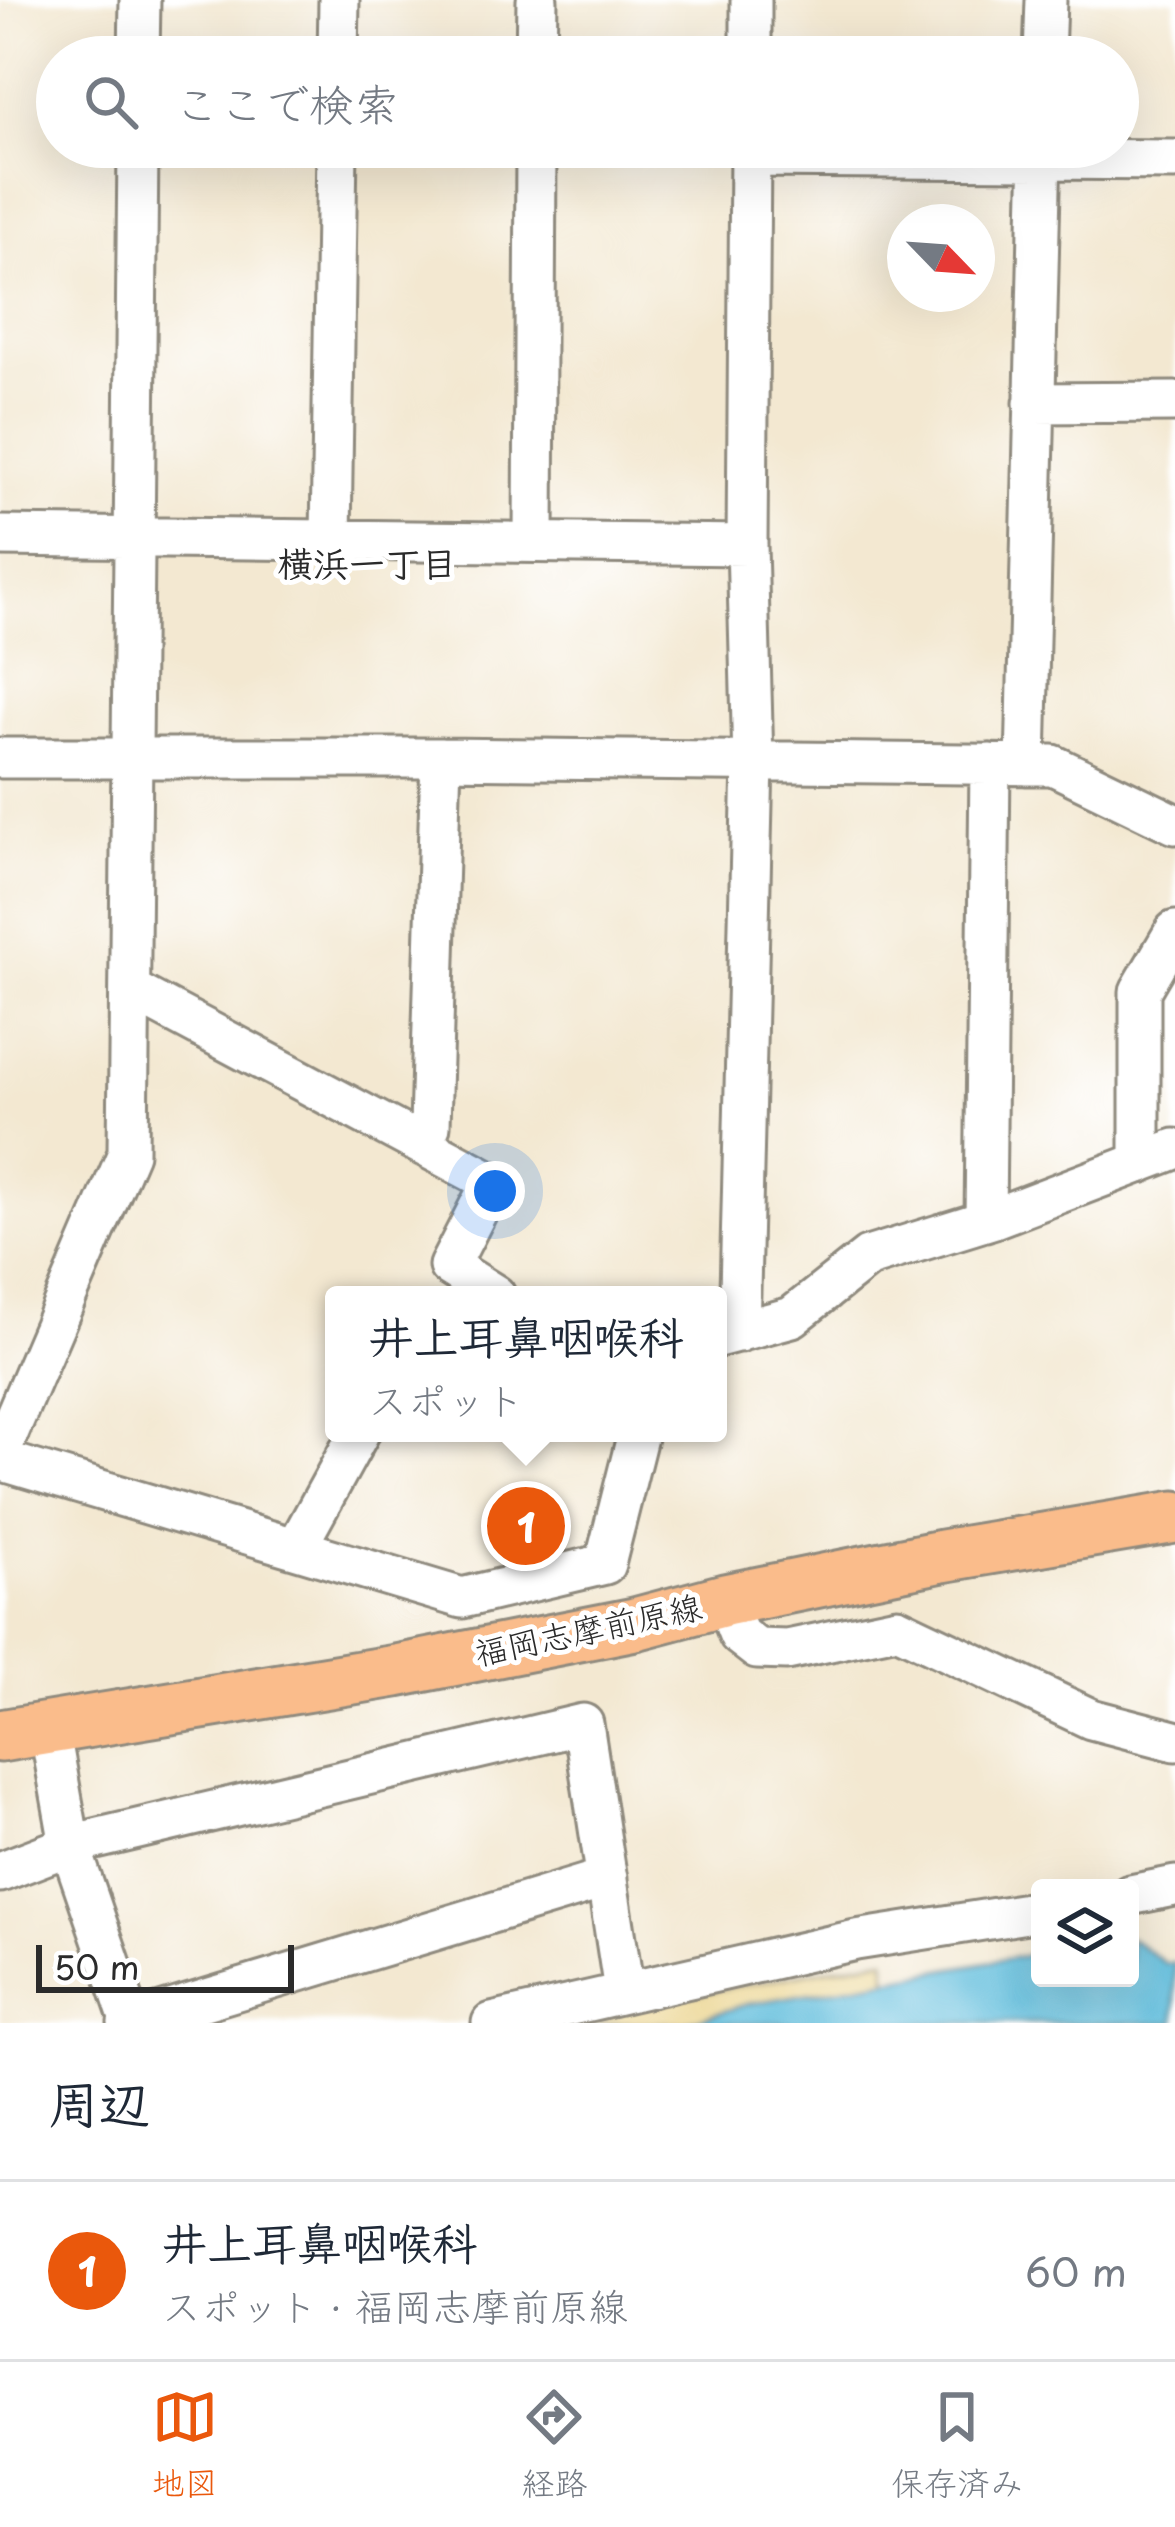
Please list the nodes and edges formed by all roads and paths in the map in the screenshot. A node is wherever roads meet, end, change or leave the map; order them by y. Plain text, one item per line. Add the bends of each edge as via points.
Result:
1 (140, 0) edge
2 (339, 0) edge
3 (537, 0) edge
4 (752, 0) edge
5 (1046, 0) edge
6 (139, 36) edge
7 (338, 36) edge
8 (536, 36) edge
9 (751, 36) edge
10 (1045, 36) edge
11 (1139, 158) edge
12 (1175, 160) edge
13 (138, 168) edge
14 (337, 168) edge
15 (536, 168) edge
16 (750, 168) edge
17 (1041, 168) edge
18 (1175, 402) edge
19 (1034, 403) junction
20 (0, 536) edge
21 (133, 536) junction
22 (332, 538) junction
23 (534, 541) junction
24 (747, 545) junction
25 (0, 758) edge
26 (441, 758) junction
27 (131, 759) junction
28 (752, 762) junction
29 (1008, 765) junction
30 (1175, 824) edge
31 (1175, 931) edge
32 (131, 989) junction
33 (421, 1143) junction
34 (1157, 1156) edge
35 (985, 1221) junction
36 (442, 1281) edge
37 (728, 1335) edge
38 (354, 1442) edge
39 (636, 1442) edge
40 (0, 1456) edge
41 (1175, 1517) edge
42 (296, 1548) junction
43 (725, 1600) junction
44 (24, 1731) edge
45 (1175, 1741) edge
46 (70, 1845) junction
47 (0, 1872) edge
48 (607, 1878) junction
49 (1175, 1886) edge
50 (1139, 1892) edge
51 (1031, 1912) edge
52 (624, 1991) junction
53 (130, 2023) edge
54 (492, 2023) edge

1 - 6 street
2 - 7 street
3 - 8 street
4 - 9 street
5 - 10 street
11 - 12 street
13 - 21 street
14 - 22 street
15 - 23 street
16 - 24 street
17 - 19 street
18 - 19 street
19 - 29 street
20 - 21 street
21 - 22 street
21 - 27 street
22 - 23 street
23 - 24 street
24 - 28 street
25 - 27 street
26 - 27 street
26 - 28 street
26 - 33 street via 430,1126
27 - 32 street
28 - 29 street
28 - 37 street
29 - 30 street via 1053,765
29 - 35 street
31 - 34 street via 1140,992
32 - 33 street
32 - 40 street via 128,1153
33 - 36 street via 492,1182
34 - 35 street
35 - 37 street via 868,1257 792,1317
38 - 42 street
39 - 42 street via 605,1564 463,1598
40 - 42 street
41 - 43 main road, 福岡志摩前原線
43 - 44 main road, 福岡志摩前原線 via 396,1671
43 - 45 street via 739,1635 757,1648 897,1627 1091,1718
44 - 46 street
46 - 47 street
46 - 48 street via 583,1724
46 - 53 street
48 - 52 street
48 - 53 street
49 - 50 street
51 - 52 street via 856,1940
52 - 54 street

